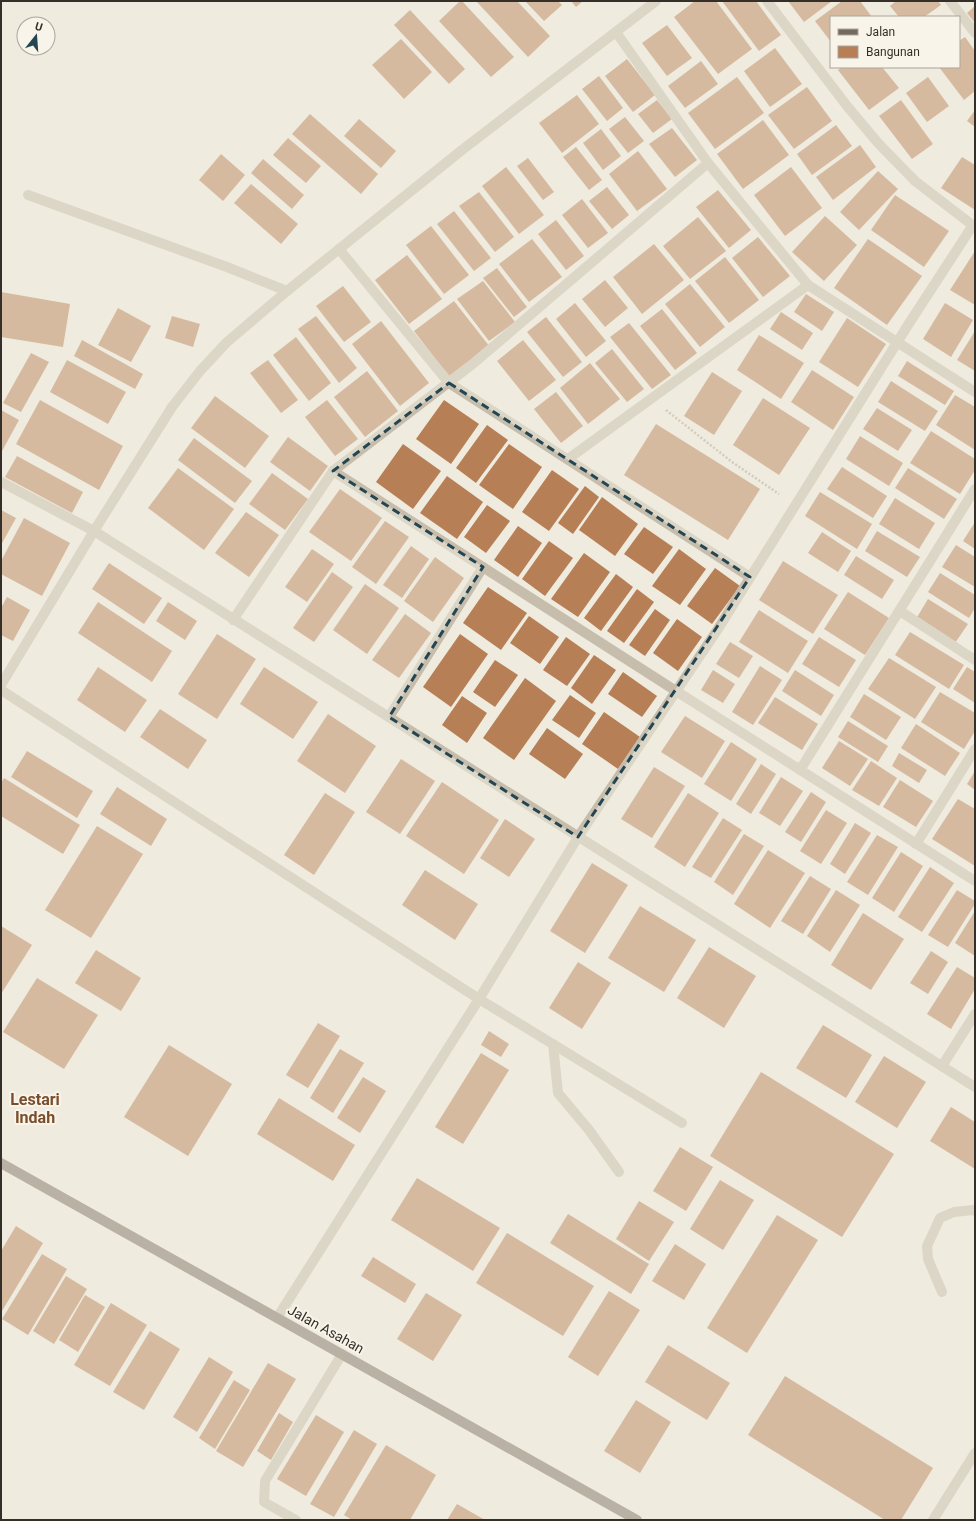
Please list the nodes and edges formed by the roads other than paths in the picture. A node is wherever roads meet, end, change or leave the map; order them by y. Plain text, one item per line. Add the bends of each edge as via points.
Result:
1 (656, 1) edge
2 (767, 1) edge
3 (950, 1) edge
4 (616, 32) junction
5 (975, 33) edge
6 (708, 163) junction
7 (28, 195) dead end
8 (974, 226) edge
9 (339, 249) junction
10 (808, 285) junction
11 (287, 291) junction
12 (897, 343) junction
13 (449, 382) junction
14 (975, 392) edge
15 (568, 459) junction
16 (333, 471) junction
17 (1, 482) edge
18 (975, 489) edge
19 (94, 531) junction
20 (483, 567) junction
21 (750, 577) junction
22 (900, 611) junction
23 (233, 620) junction
24 (975, 660) edge
25 (1, 685) edge
26 (1, 690) edge
27 (676, 691) junction
28 (388, 717) junction
29 (975, 750) edge
30 (800, 770) junction
31 (578, 837) junction
32 (916, 844) junction
33 (975, 881) edge
34 (479, 1000) junction
35 (975, 1014) edge
36 (552, 1044) junction
37 (942, 1066) junction
38 (975, 1087) edge
39 (682, 1123) dead end
40 (1, 1163) edge
41 (620, 1172) dead end
42 (975, 1211) edge
43 (942, 1292) dead end
44 (277, 1318) junction
45 (342, 1354) junction
46 (975, 1453) edge
47 (296, 1520) edge
48 (638, 1520) edge
49 (933, 1520) edge

1 - 4 street
2 - 8 street via 846,106 878,143 914,180
3 - 5 street
4 - 6 street
4 - 9 street via 462,150
6 - 10 street
6 - 13 street
7 - 11 street
8 - 12 street
9 - 11 street
9 - 13 street
10 - 12 street
10 - 15 street
11 - 19 street via 226,343 200,371 172,407
12 - 14 street
12 - 21 street
13 - 15 street
13 - 16 street
15 - 21 street
16 - 20 street
16 - 23 street
17 - 19 street
18 - 22 street
19 - 23 street
19 - 25 street
20 - 27 street
20 - 28 street
21 - 27 street
22 - 24 street
22 - 30 street
23 - 28 street
26 - 34 street
27 - 30 street
27 - 31 street
28 - 31 street
29 - 32 street
30 - 32 street
31 - 34 street
31 - 37 street
32 - 33 street
34 - 36 street
34 - 44 street
35 - 37 street
36 - 39 street
36 - 41 street via 558,1093
37 - 38 street
40 - 44 main road, Jalan Asahan
42 - 43 street via 954,1212 940,1218 927,1246 928,1259
44 - 45 main road, Jalan Asahan
45 - 47 street via 265,1481 264,1502
45 - 48 main road, Jalan Asahan
46 - 49 street

